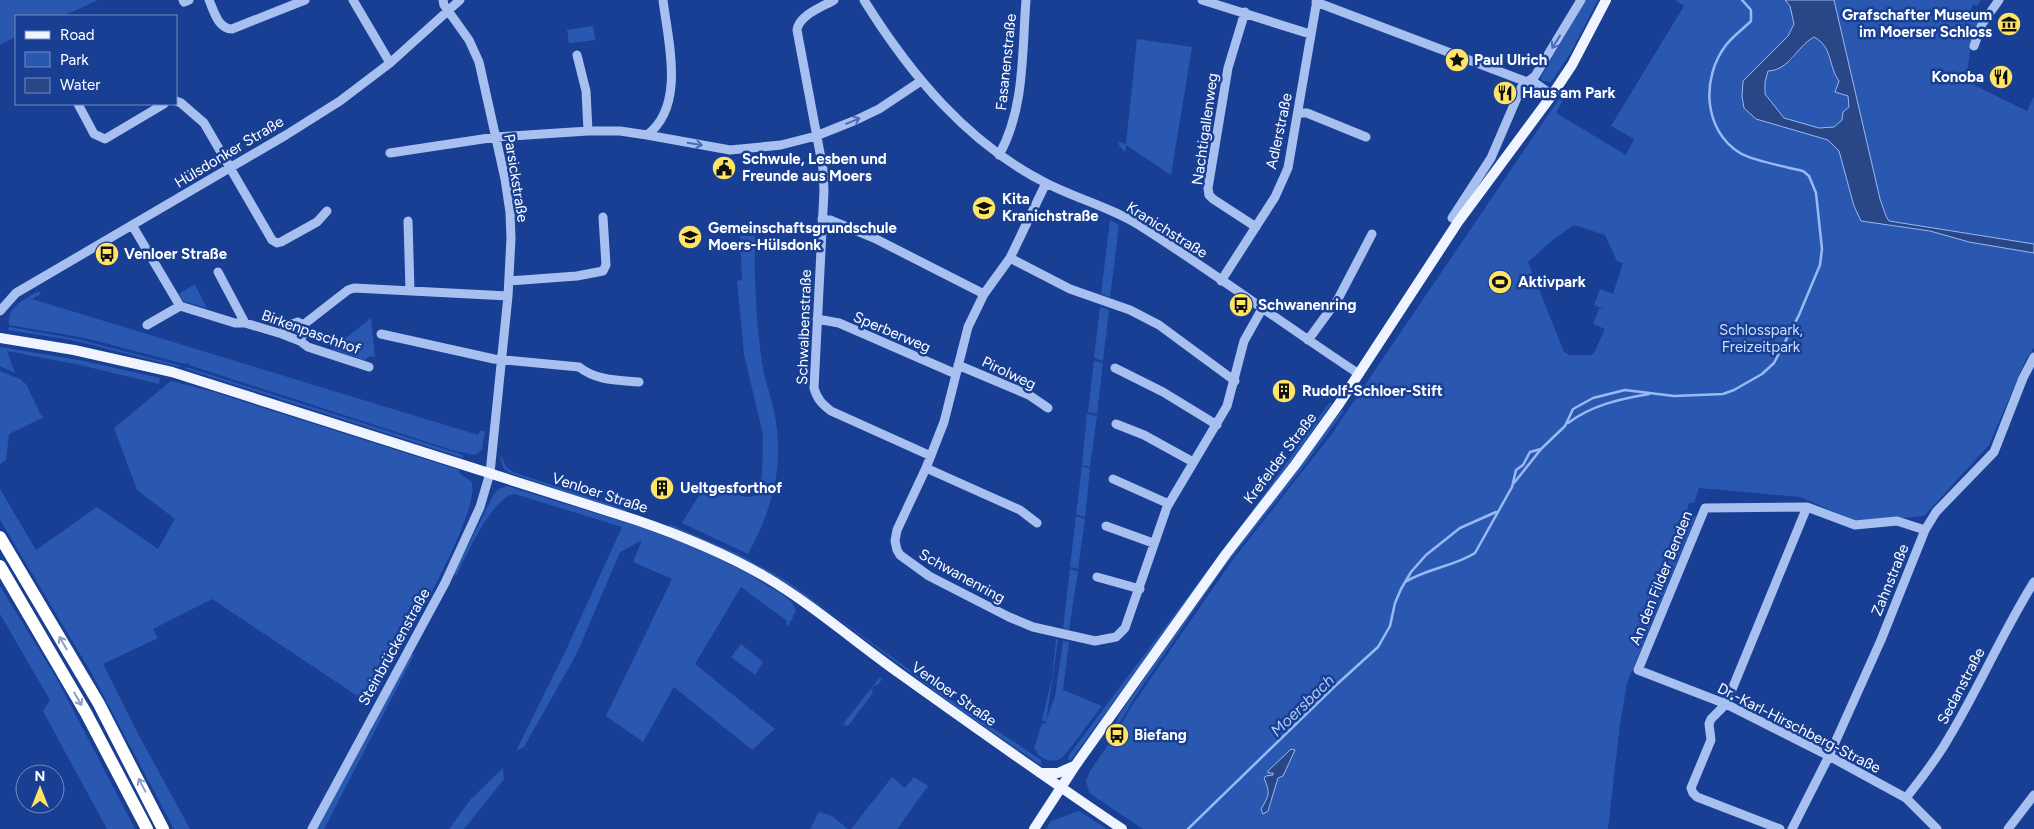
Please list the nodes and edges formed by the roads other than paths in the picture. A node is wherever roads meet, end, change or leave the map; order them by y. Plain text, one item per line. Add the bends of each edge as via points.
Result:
1 (183, 0) edge
2 (189, 0) edge
3 (209, 0) edge
4 (305, 0) edge
5 (352, 0) edge
6 (443, 0) edge
7 (450, 0) edge
8 (460, 0) edge
9 (663, 0) edge
10 (834, 0) edge
11 (864, 0) edge
12 (1026, 0) edge
13 (1202, 0) edge
14 (1581, 0) edge
15 (1606, 0) edge
16 (1999, 0) edge
17 (1316, 1) edge
18 (450, 10) junction
19 (1245, 12) junction
20 (1310, 34) junction
21 (1974, 46) dead end
22 (577, 55) dead end
23 (390, 63) junction
24 (921, 81) junction
25 (1527, 82) junction
26 (1552, 96) junction
27 (178, 102) edge
28 (79, 105) edge
29 (162, 105) edge
30 (1298, 113) junction
31 (588, 131) junction
32 (647, 135) junction
33 (816, 136) junction
34 (496, 137) junction
35 (1366, 137) dead end
36 (390, 153) dead end
37 (1000, 155) junction
38 (230, 167) junction
39 (1046, 183) junction
40 (327, 211) dead end
41 (603, 217) dead end
42 (1452, 218) dead end
43 (822, 219) junction
44 (408, 221) dead end
45 (132, 225) junction
46 (1256, 227) junction
47 (1372, 234) dead end
48 (1010, 258) junction
49 (218, 272) dead end
50 (509, 281) junction
51 (1221, 281) junction
52 (410, 291) junction
53 (984, 294) junction
54 (508, 296) junction
55 (180, 306) junction
56 (1262, 309) junction
57 (0, 311) edge
58 (817, 319) junction
59 (244, 322) junction
60 (147, 325) dead end
61 (303, 325) junction
62 (282, 334) junction
63 (382, 334) dead end
64 (0, 338) edge
65 (1308, 340) junction
66 (300, 341) junction
67 (2034, 357) edge
68 (502, 360) junction
69 (369, 367) dead end
70 (1115, 368) dead end
71 (957, 369) junction
72 (1359, 374) junction
73 (1235, 381) junction
74 (639, 382) dead end
75 (1048, 408) dead end
76 (1116, 424) dead end
77 (1217, 425) junction
78 (931, 456) junction
79 (1193, 462) junction
80 (926, 468) junction
81 (490, 473) junction
82 (1113, 479) dead end
83 (1169, 504) junction
84 (1807, 507) junction
85 (1037, 523) dead end
86 (1106, 526) dead end
87 (1925, 530) junction
88 (0, 537) edge
89 (1153, 544) junction
90 (0, 566) edge
91 (1098, 577) dead end
92 (2034, 582) edge
93 (1140, 589) junction
94 (1638, 670) joint
95 (1726, 704) junction
96 (1829, 756) junction
97 (1075, 766) junction
98 (1039, 773) junction
99 (1061, 788) junction
100 (2034, 795) edge
101 (1906, 798) junction
102 (147, 829) edge
103 (163, 829) edge
104 (312, 829) edge
105 (1034, 829) edge
106 (1122, 829) edge
107 (1780, 829) edge
108 (1792, 829) edge
109 (1937, 829) edge
110 (2008, 829) edge

1 - 2 street
3 - 4 street via 222,26 232,29
5 - 23 street
6 - 18 street, Parsickstraße
7 - 18 street
8 - 18 street, Hülsdonker Straße
9 - 32 street via 671,52 671,81 661,123
10 - 33 street, Schwalbenstraße via 804,18 797,30
11 - 24 street, Kranichstraße
12 - 37 street, Fasanenstraße via 1018,100 1007,142
13 - 19 street
14 -> 25 street via 1535,76
15 - 26 main road, Krefelder Straße
16 - 21 street via 1982,24
17 - 20 street, Adlerstraße
17 - 25 street
18 - 23 street, Hülsdonker Straße
18 - 34 street, Parsickstraße via 479,62
19 - 20 street
19 - 46 street, Nachtigallenweg via 1228,68 1208,188 1213,199
20 - 30 street, Adlerstraße
22 - 31 street via 586,91
23 - 38 street, Hülsdonker Straße via 340,101
33 -> 24 street via 879,109
24 - 37 street, Kranichstraße via 950,113
25 - 26 street via 1535,83
25 - 42 street via 1522,86 1491,158
26 - 72 main road, Krefelder Straße via 1458,222
27 - 38 street via 204,123
28 - 29 street via 94,134 105,139
30 - 35 street via 1307,113
30 - 46 street, Adlerstraße via 1288,168
31 - 32 street
31 - 34 street
32 -> 33 street via 730,150 781,145
33 - 43 street, Schwalbenstraße via 823,169
34 - 36 street
34 - 50 street, Parsickstraße via 510,212
37 - 39 street, Kranichstraße
38 - 40 street via 272,240 277,243 317,222
38 - 45 street, Hülsdonker Straße
39 - 48 street, Schwanenring
39 - 51 street, Kranichstraße via 1140,226
41 - 50 street via 606,266 602,271
43 - 53 street via 874,238
43 - 58 street, Schwalbenstraße
44 - 52 street
45 - 55 street
45 - 57 street, Hülsdonker Straße via 16,294
46 - 51 street, Adlerstraße
47 - 65 street via 1338,299
48 - 53 street, Schwanenring
48 - 73 street via 1070,289 1130,310 1159,326
49 - 59 street, Birkenpaschhof
50 - 54 street, Parsickstraße
51 - 56 street, Kranichstraße
52 - 54 street
52 - 61 street via 354,288
53 - 71 street, Schwanenring via 968,327
54 - 68 street, Parsickstraße
55 - 59 street, Birkenpaschhof via 234,323
55 - 60 street
56 - 65 street, Kranichstraße
56 - 73 street, Schwanenring via 1244,341
58 - 71 street, Sperberweg via 839,323
58 - 78 street, Schwalbenstraße via 814,388 822,404
59 - 62 street, Birkenpaschhof
61 - 62 street via 293,322
61 - 66 street via 305,330
62 - 66 street, Birkenpaschhof
63 - 68 street
64 - 81 main road, Venloer Straße via 74,350 172,372
65 - 72 street, Kranichstraße
66 - 69 street, Birkenpaschhof via 308,348
67 - 87 street, Zahnstraße via 1994,452 1936,512
68 - 74 street via 579,368 598,378
68 - 81 street, Parsickstraße
70 - 77 street
71 - 75 street, Pirolweg via 1029,395
71 - 78 street, Schwanenring via 944,422
72 - 97 main road, Krefelder Straße
73 - 77 street, Schwanenring
76 - 79 street
77 - 79 street, Schwanenring
78 - 80 street, Schwanenring
79 - 83 street, Schwanenring
80 - 85 street via 1020,510
80 - 93 street, Schwanenring via 895,541 900,555 929,576 1033,627 1096,641 1116,637 1125,628
81 - 98 main road, Venloer Straße via 685,537 764,576 813,608
81 - 104 street, Steinbrückenstraße via 480,506 445,583
82 - 83 street
83 - 89 street, Schwanenring
84 - 87 street via 1855,525 1897,521
84 - 94 street, An den Filder Benden via 1705,508
84 - 95 street
86 - 89 street
87 - 96 street, Zahnstraße via 1881,640
103 -> 88 highway via 98,704
89 - 93 street, Schwanenring
90 -> 102 highway via 86,713
91 - 93 street
92 - 101 street, Sedanstraße via 1949,739
94 - 95 street, Dr.-Karl-Hirschberg-Straße
95 - 96 street, Dr.-Karl-Hirschberg-Straße
95 - 107 street via 1711,718 1711,740 1692,782 1693,793
96 - 101 street, Dr.-Karl-Hirschberg-Straße
96 - 108 street, Zahnstraße
97 - 98 main road via 1058,774
97 - 99 main road, Krefelder Straße
98 - 99 main road, Venloer Straße
99 - 105 main road, Krefelder Straße
99 - 106 main road, Venloer Straße
100 - 110 street
101 - 109 street, Dr.-Karl-Hirschberg-Straße

